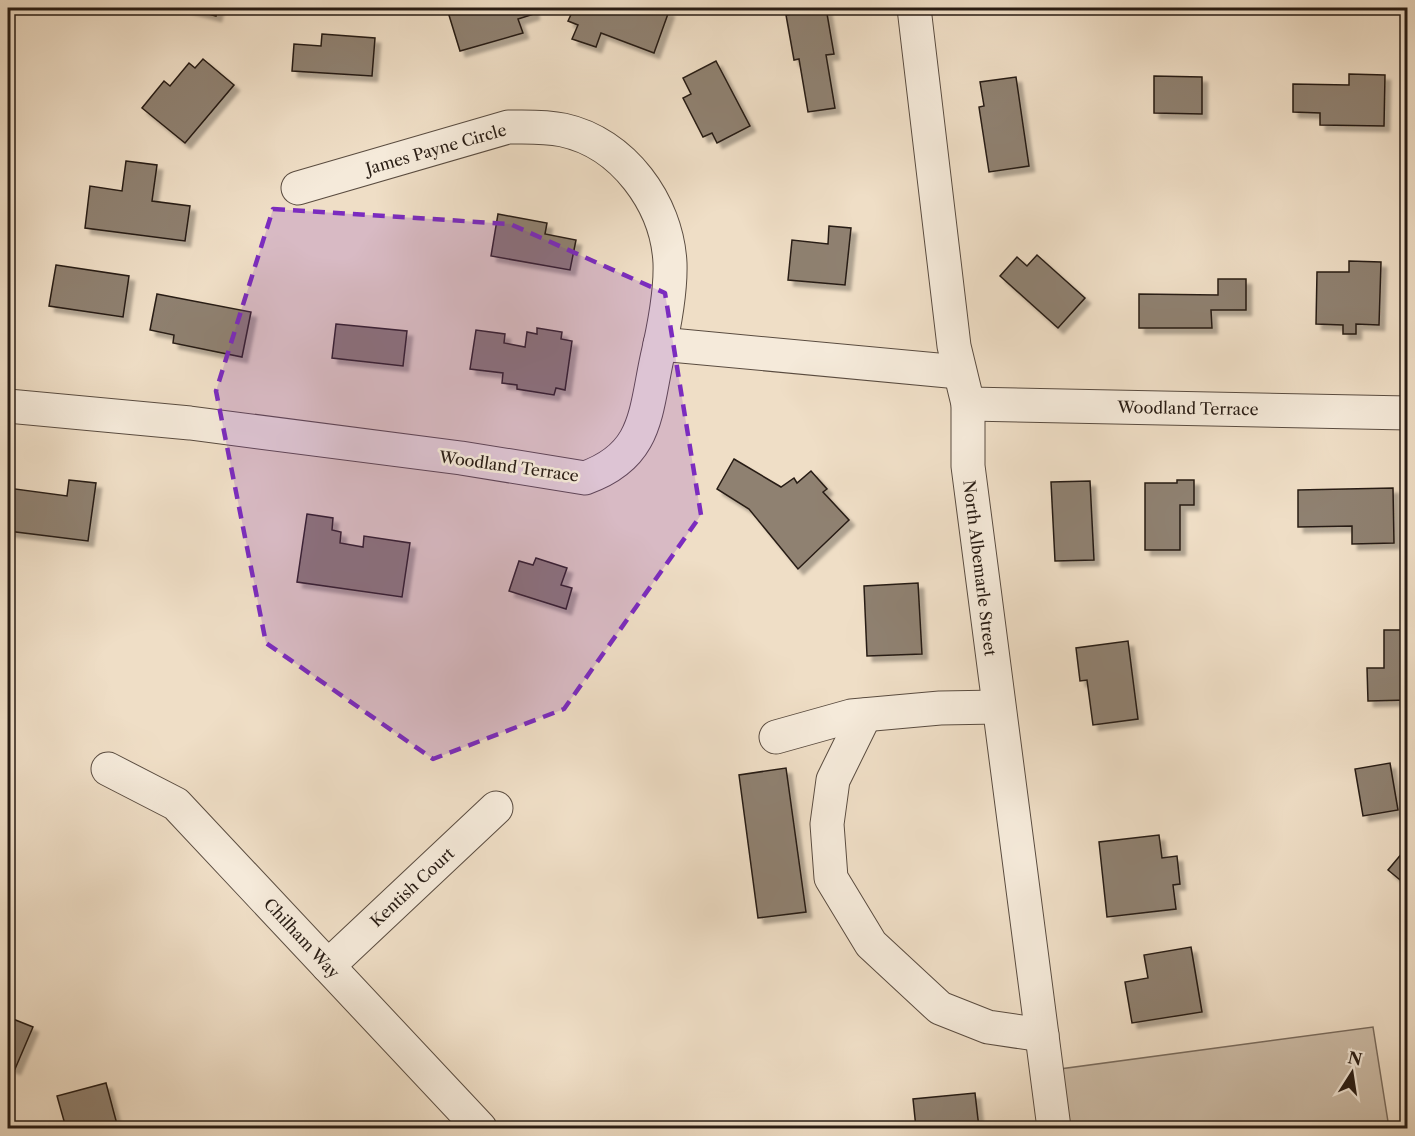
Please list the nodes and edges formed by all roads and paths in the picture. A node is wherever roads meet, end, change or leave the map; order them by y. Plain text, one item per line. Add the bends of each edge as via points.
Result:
1 (914, 8) edge
2 (298, 188) dead end
3 (660, 344) junction
4 (959, 372) junction
5 (968, 404) junction
6 (8, 406) edge
7 (1407, 413) edge
8 (998, 707) junction
9 (865, 715) junction
10 (776, 737) dead end
11 (108, 770) dead end
12 (496, 808) dead end
13 (328, 966) junction
14 (1042, 1035) junction
15 (480, 1128) edge
16 (1054, 1128) edge

1 - 4 street, North Albemarle Street
2 - 3 street, James Payne Circle via 508,127 537,126 593,142 619,159 641,181 666,235 670,264
3 - 4 street
3 - 6 street, Woodland Terrace via 644,423 636,442 622,460 585,478 190,423
4 - 5 street, North Albemarle Street
5 - 7 street, Woodland Terrace
5 - 8 street, North Albemarle Street via 968,466
8 - 9 street
8 - 14 street, North Albemarle Street
9 - 10 street
9 - 14 street via 833,780 827,824 831,878 871,944 940,1008 988,1027
11 - 13 street, Chilham Way via 176,804
12 - 13 street, Kentish Court
13 - 15 street, Chilham Way
14 - 16 street, North Albemarle Street

